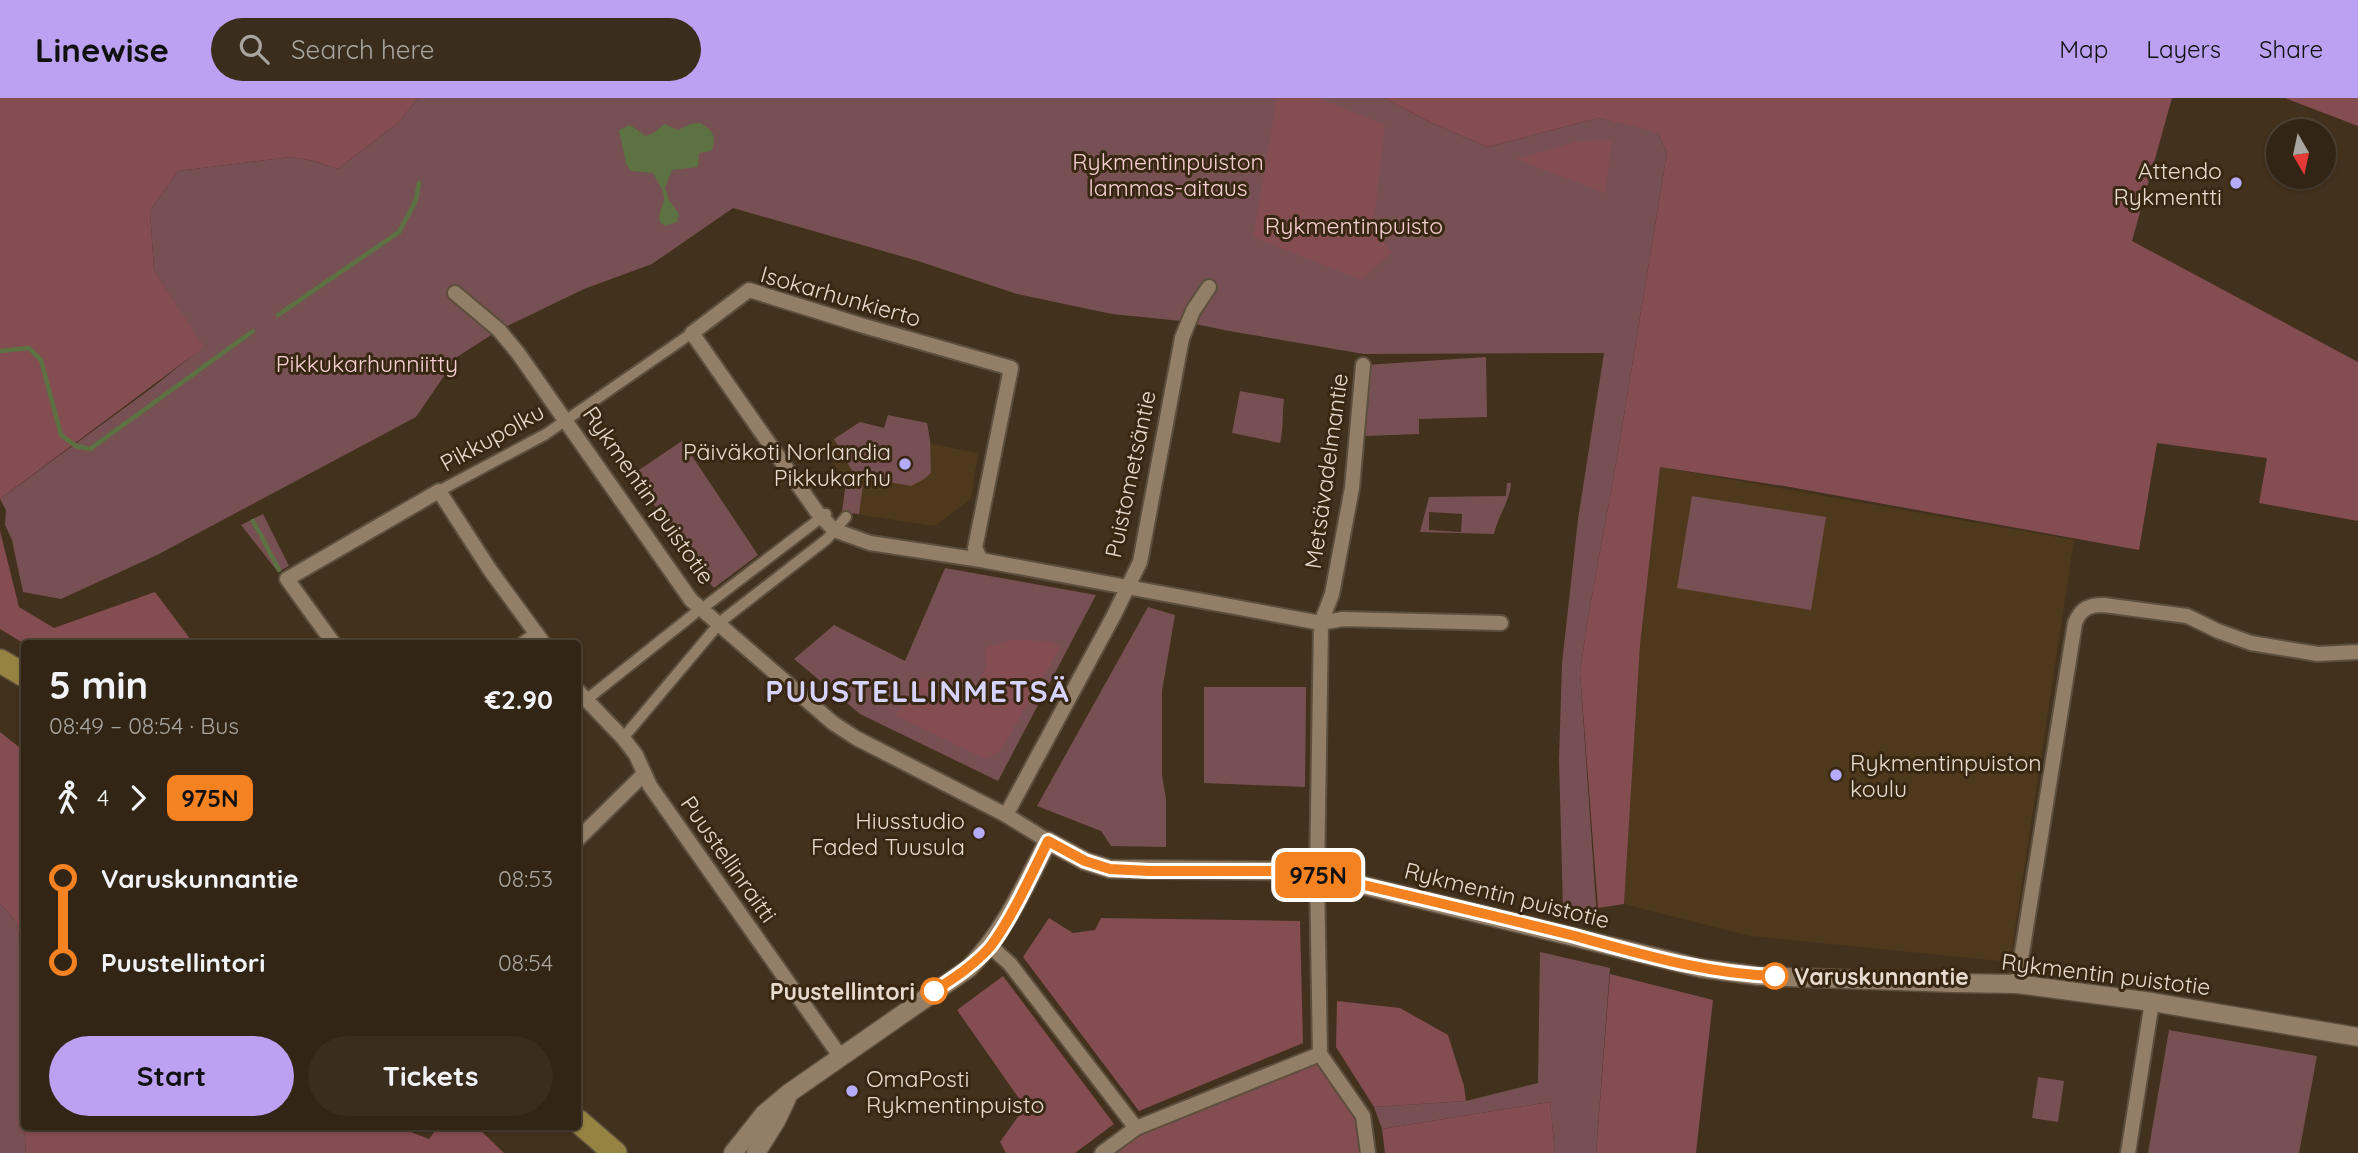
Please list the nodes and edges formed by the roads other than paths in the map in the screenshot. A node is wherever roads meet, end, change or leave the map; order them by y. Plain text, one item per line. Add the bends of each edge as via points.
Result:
1 (1209, 287) dead end
2 (455, 293) dead end
3 (692, 333) junction
4 (1363, 365) dead end
5 (566, 420) junction
6 (439, 491) junction
7 (822, 514) junction
8 (846, 517) dead end
9 (834, 530) junction
10 (981, 560) junction
11 (1128, 587) junction
12 (708, 604) dead end
13 (694, 614) dead end
14 (724, 619) dead end
15 (1321, 623) junction
16 (1501, 623) dead end
17 (713, 631) dead end
18 (541, 639) edge
19 (331, 640) edge
20 (2358, 652) edge
21 (0, 661) edge
22 (21, 673) edge
23 (582, 696) edge
24 (623, 738) junction
25 (644, 774) junction
26 (1006, 815) junction
27 (581, 836) edge
28 (1048, 841) junction
29 (1317, 874) junction
30 (990, 946) junction
31 (2017, 984) junction
32 (2152, 1002) junction
33 (2358, 1037) edge
34 (1320, 1054) junction
35 (840, 1056) junction
36 (789, 1093) junction
37 (581, 1124) edge
38 (1136, 1128) junction
39 (565, 1130) edge
40 (592, 1153) edge
41 (615, 1153) edge
42 (733, 1153) edge
43 (756, 1153) edge
44 (1102, 1153) edge
45 (1368, 1153) edge
46 (2128, 1153) edge

1 - 11 street, Puistometsäntie via 1192,310 1182,338 1140,562
2 - 5 street, Rykmentin puistotie via 499,330
3 - 5 street, Pikkupolku
3 - 7 street
3 - 10 street, Isokarhunkierto via 749,290 1011,368 975,548
4 - 15 street, Metsävadelmantie via 1352,488 1332,594
5 - 6 street, Pikkupolku
5 - 26 street, Rykmentin puistotie via 700,609 833,723
6 - 18 street
6 - 19 street via 287,579
7 - 9 street
7 - 12 street
8 - 9 street
9 - 10 street via 870,543
9 - 14 street
10 - 11 street
11 - 15 street
11 - 26 street, Puistometsäntie
13 - 23 street
15 - 16 street via 1343,619
15 - 29 street, Metsävadelmantie
17 - 24 street
20 - 31 street via 2318,654 2251,643 2187,616 2104,605 2085,607 2075,622
21 - 22 main road
23 - 24 street, Puustellinraitti
24 - 25 street, Puustellinraitti
25 - 27 street
25 - 35 street, Puustellinraitti
26 - 28 street, Rykmentin puistotie
28 - 29 street, Rykmentin puistotie via 1110,869
28 - 30 street
29 - 31 street, Rykmentin puistotie via 1692,966 1759,976
29 - 34 street, Metsävadelmantie
30 - 35 street via 969,968
30 - 38 street via 1010,964
31 - 32 street, Rykmentin puistotie
32 - 33 street, Rykmentin puistotie
32 - 46 street
34 - 38 street
34 - 45 street via 1363,1116
35 - 36 street
36 - 42 street via 764,1114
36 - 43 street
37 - 41 main road
38 - 44 street
39 - 40 main road

